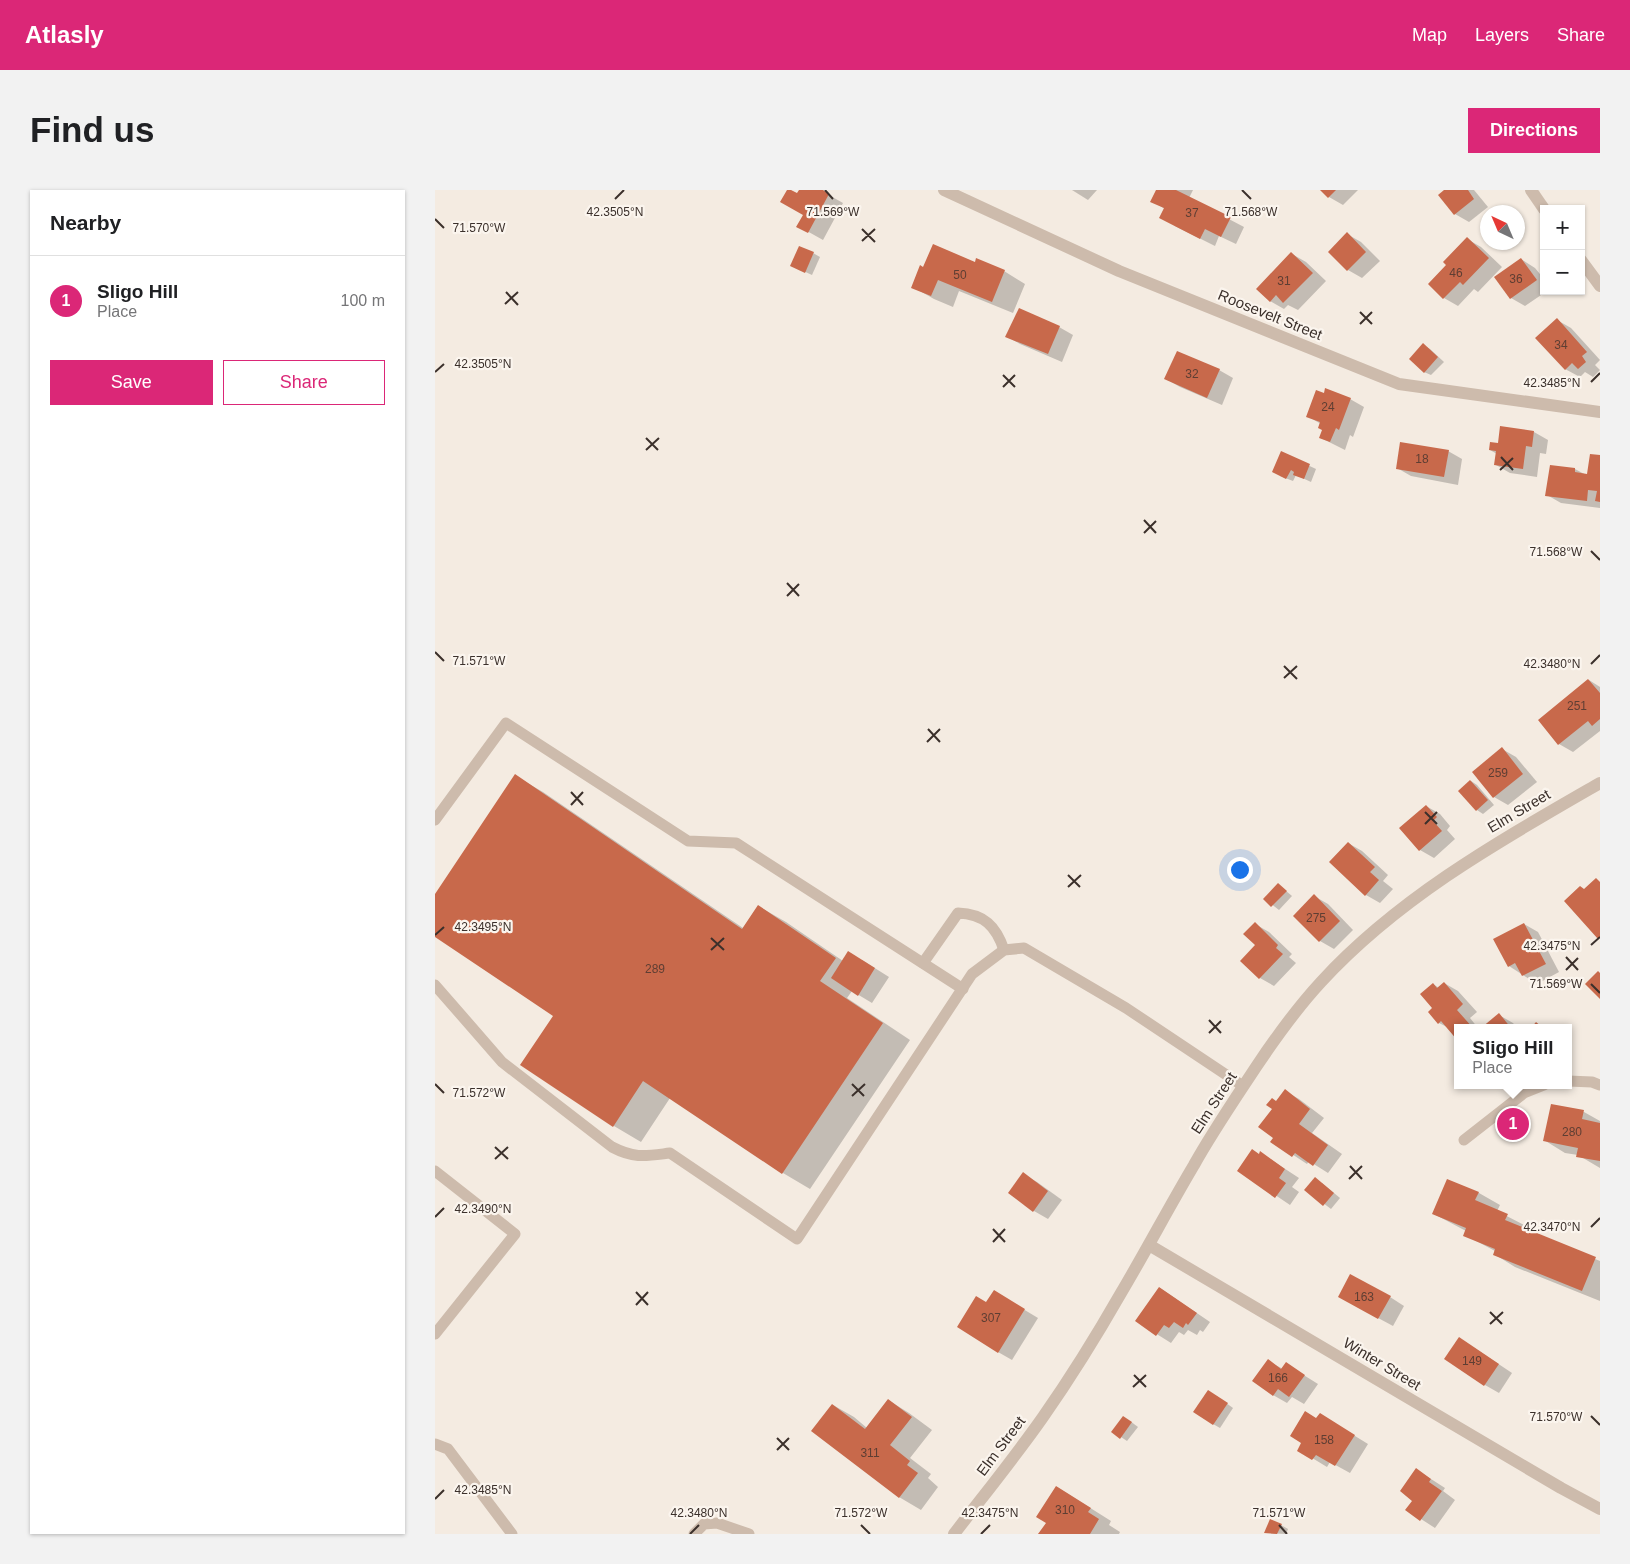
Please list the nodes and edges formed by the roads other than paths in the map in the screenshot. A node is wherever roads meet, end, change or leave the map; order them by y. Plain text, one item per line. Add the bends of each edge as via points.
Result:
1 (944, 190) edge
2 (1531, 190) edge
3 (1541, 205) edge
4 (1585, 265) edge
5 (1600, 286) edge
6 (1600, 412) edge
7 (1600, 783) edge
8 (435, 820) edge
9 (1005, 950) junction
10 (923, 963) junction
11 (435, 985) edge
12 (963, 989) junction
13 (1572, 1081) edge
14 (1600, 1085) edge
15 (1243, 1086) junction
16 (1534, 1089) edge
17 (1464, 1140) dead end
18 (435, 1171) edge
19 (1149, 1245) junction
20 (435, 1334) edge
21 (435, 1444) edge
22 (1600, 1509) edge
23 (512, 1534) edge
24 (694, 1534) edge
25 (749, 1534) edge
26 (954, 1534) edge

1 - 6 street, Roosevelt Street via 1119,271 1399,384
2 - 3 street
4 - 5 street
7 - 15 street, Elm Street via 1457,869 1362,940 1285,1025
8 - 10 lane via 506,723 688,841 736,843
9 - 10 lane via 993,927 983,919 958,913
9 - 12 lane via 972,974
9 - 15 lane via 1024,948 1126,1008
10 - 12 lane
11 - 12 lane via 502,1062 612,1147 626,1154 641,1156 670,1153 797,1239
13 - 14 lane
15 - 19 street, Elm Street
16 - 17 lane via 1524,1093
18 - 20 lane via 515,1234
19 - 22 street, Winter Street
19 - 26 street, Elm Street via 1042,1418
21 - 23 lane via 448,1449
24 - 25 lane via 704,1524 717,1523

